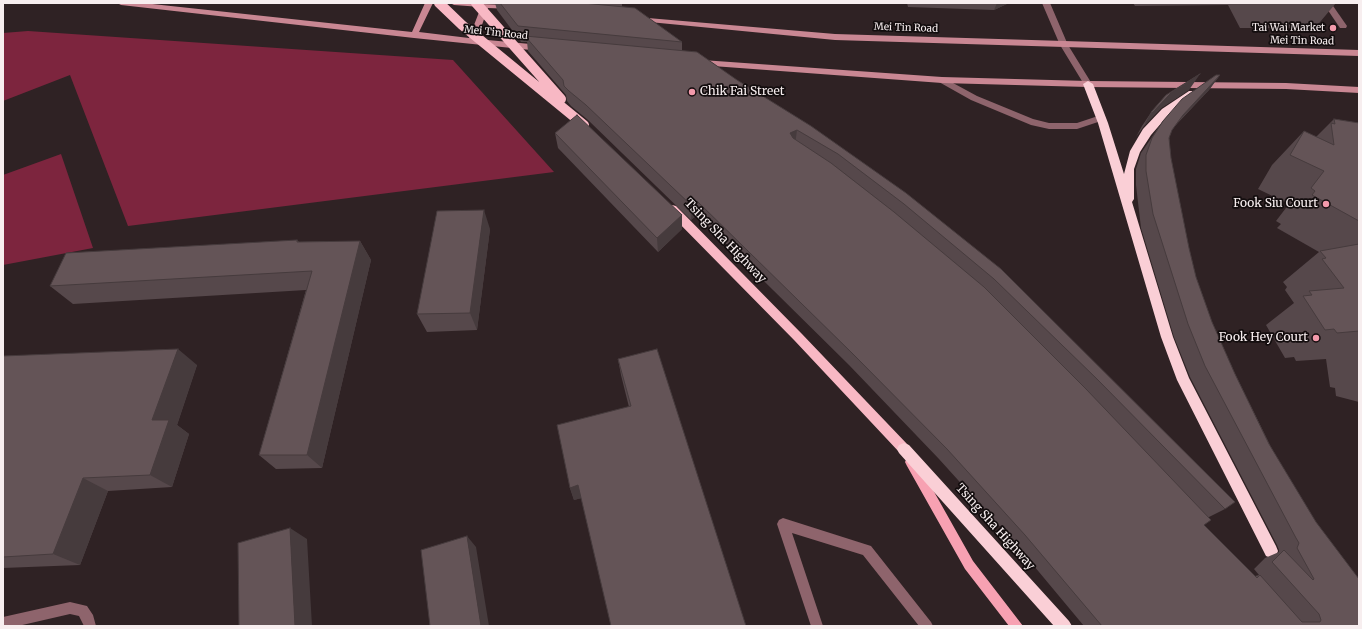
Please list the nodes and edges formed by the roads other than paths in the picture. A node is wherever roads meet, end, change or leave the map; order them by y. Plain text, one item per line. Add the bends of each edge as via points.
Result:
1 (121, 3) edge
2 (429, 3) edge
3 (439, 3) edge
4 (454, 3) edge
5 (476, 3) edge
6 (1046, 3) edge
7 (1327, 3) edge
8 (486, 4) edge
9 (517, 8) edge
10 (633, 18) edge
11 (1343, 26) dead end
12 (414, 36) junction
13 (472, 41) junction
14 (1064, 45) junction
15 (549, 49) edge
16 (1359, 53) edge
17 (692, 63) edge
18 (942, 80) junction
19 (1088, 84) junction
20 (1204, 85) junction
21 (1359, 90) edge
22 (1101, 118) junction
23 (662, 199) edge
24 (1129, 212) junction
25 (904, 449) junction
26 (1271, 551) dead end
27 (3, 622) edge
28 (90, 626) edge
29 (817, 626) edge
30 (927, 626) edge
31 (1017, 626) edge
32 (1064, 626) edge

1 - 12 main road, Mei Tin Road
2 - 12 main road
3 - 5 highway, bridge via 587,128
4 - 8 main road
6 - 14 street
7 - 11 street
8 - 9 main road
8 - 13 main road
10 - 14 main road, Mei Tin Road via 836,37
12 - 13 main road, Mei Tin Road
13 - 15 main road, Mei Tin Road
14 - 16 main road, Mei Tin Road
14 - 19 street
17 - 18 main road
18 - 19 main road
18 - 22 street via 974,98 1030,122 1049,126 1071,126
19 - 20 main road
19 - 22 highway
20 - 21 main road
20 - 24 highway via 1166,111 1147,132 1135,151 1129,169
22 - 24 highway
23 - 25 highway, Tsing Sha Highway
24 - 26 highway via 1167,338 1183,380
25 - 31 main road, Tsing Sha Highway via 969,565
25 - 32 highway, Tsing Sha Highway
27 - 28 street via 70,608 83,610 90,619
29 - 30 street via 783,524 867,550

